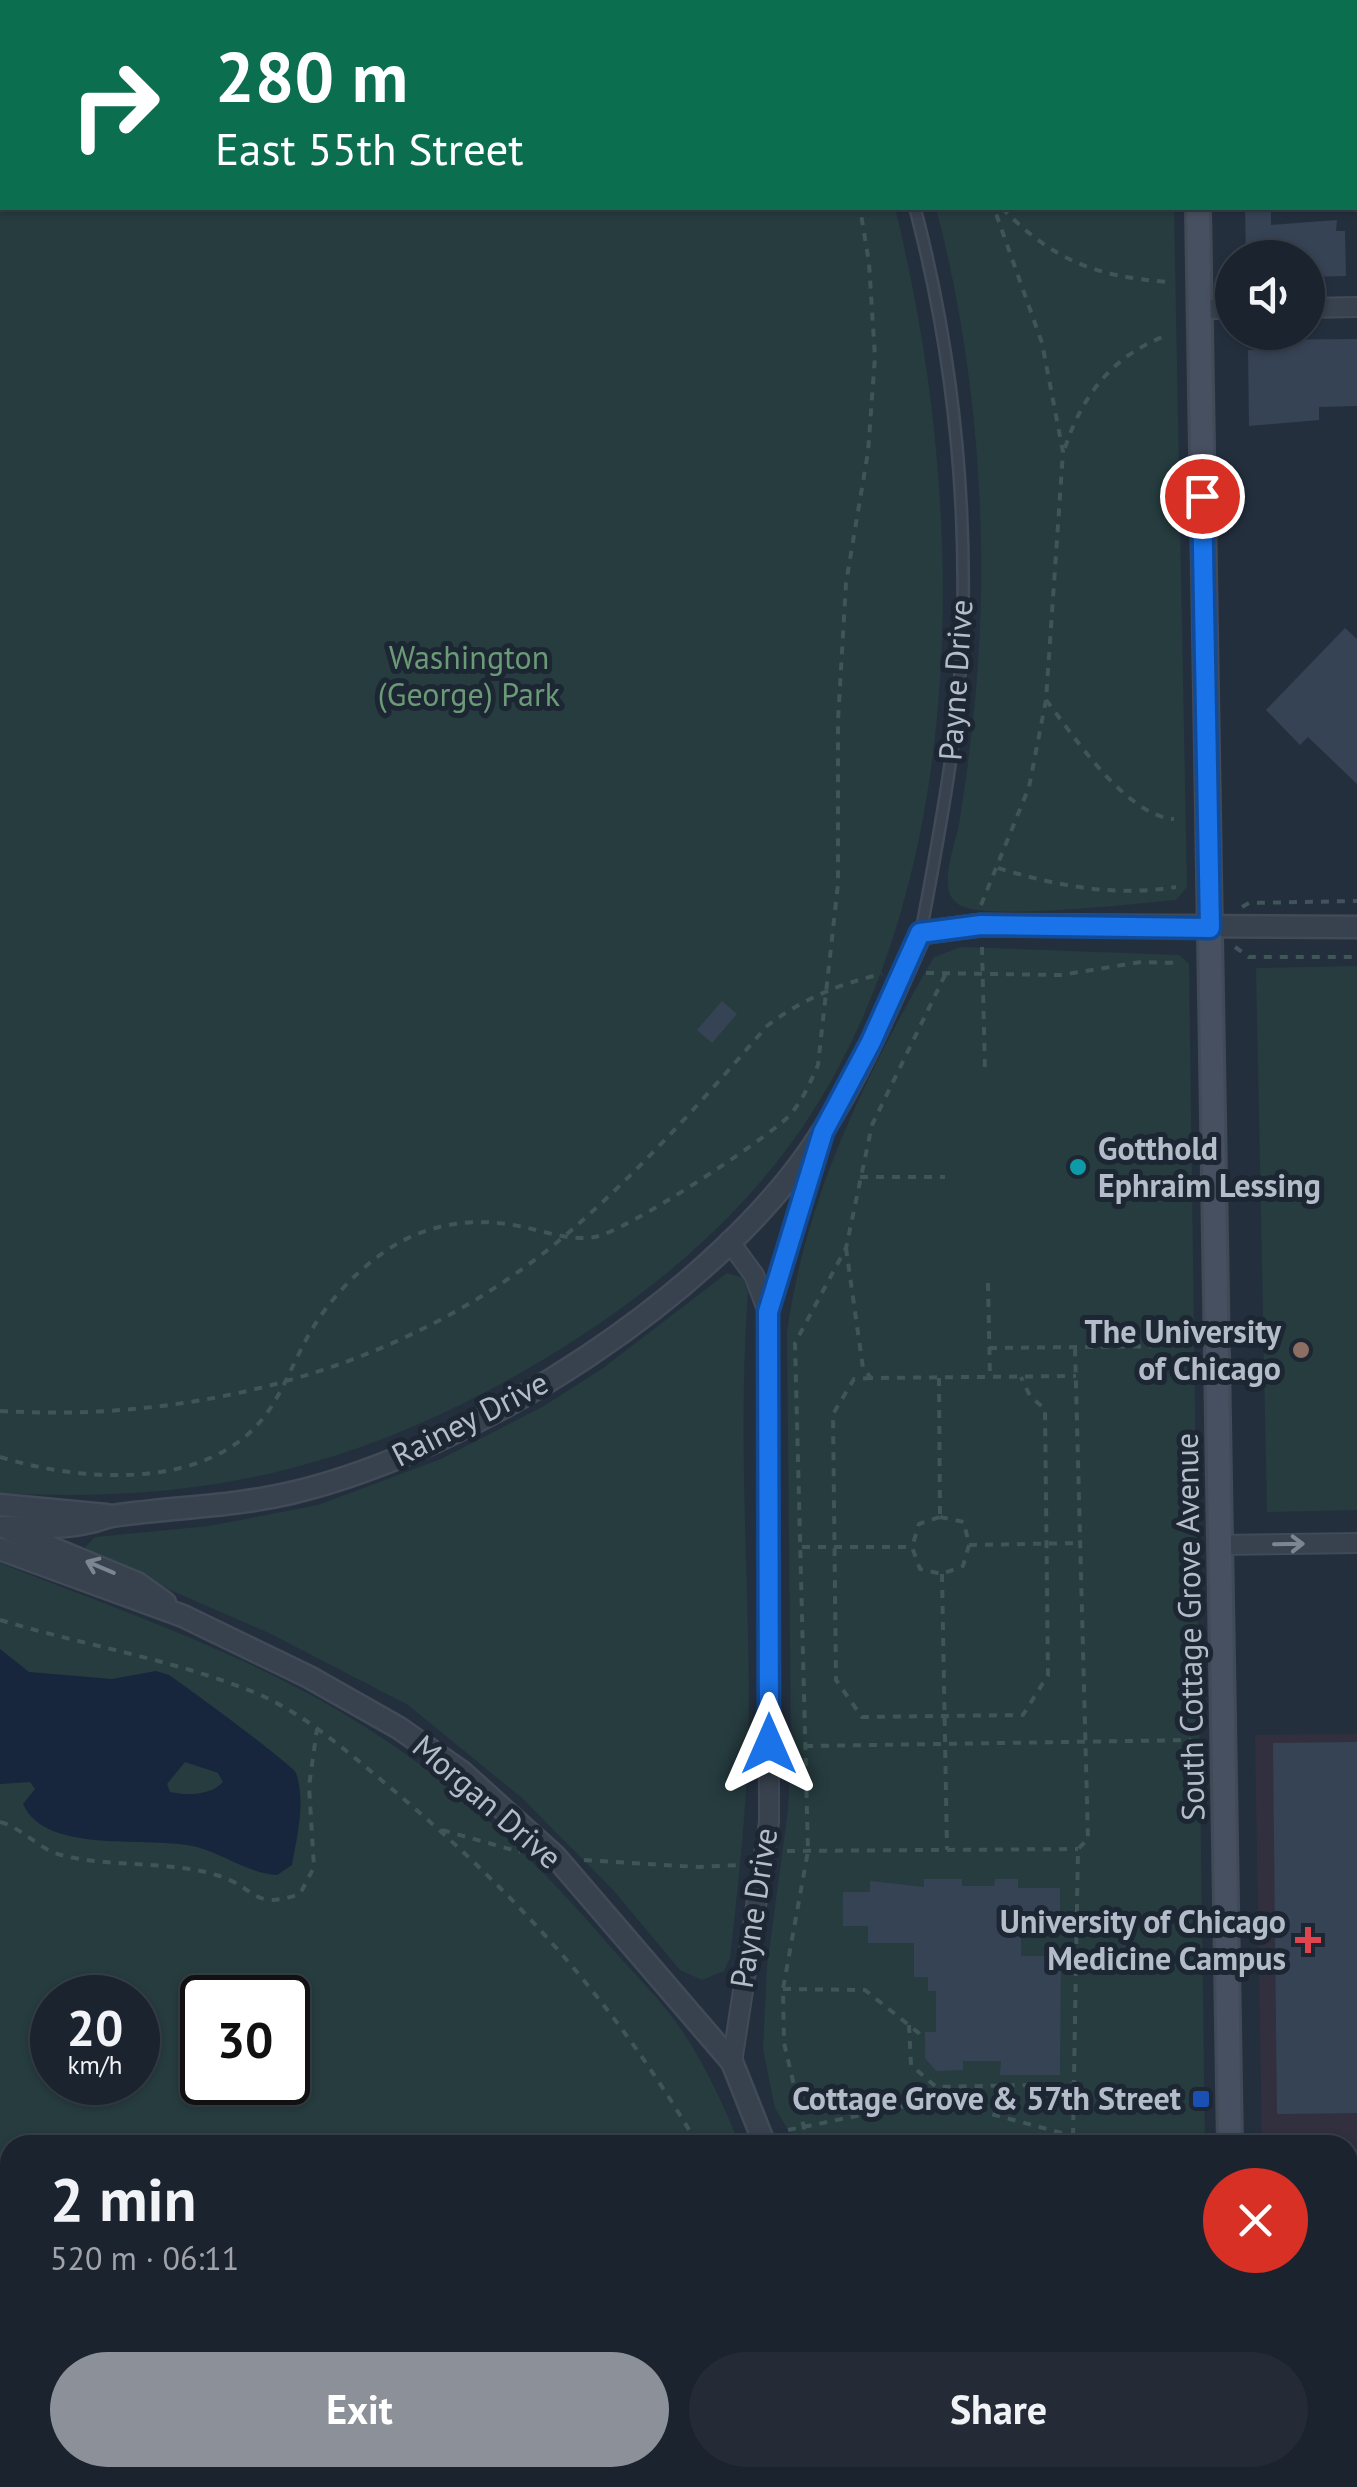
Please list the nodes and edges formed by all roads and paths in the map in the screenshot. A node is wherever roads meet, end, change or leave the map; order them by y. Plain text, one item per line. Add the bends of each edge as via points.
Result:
1 (860, 210) edge
2 (914, 210) edge
3 (995, 210) edge
4 (1004, 210) edge
5 (1198, 210) edge
6 (1167, 282) dead end
7 (1357, 307) edge
8 (1325, 308) edge
9 (1200, 309) junction
10 (1215, 309) edge
11 (1168, 335) dead end
12 (1064, 452) junction
13 (1046, 700) junction
14 (1174, 819) dead end
15 (998, 868) junction
16 (1176, 887) dead end
17 (1357, 901) edge
18 (1249, 902) dead end
19 (980, 909) dead end
20 (1357, 927) edge
21 (1210, 928) junction
22 (920, 933) junction
23 (982, 946) dead end
24 (1249, 957) dead end
25 (1357, 957) edge
26 (1179, 963) dead end
27 (926, 973) dead end
28 (946, 973) junction
29 (882, 974) dead end
30 (982, 974) junction
31 (828, 989) junction
32 (986, 1072) dead end
33 (823, 1132) junction
34 (945, 1177) dead end
35 (860, 1178) junction
36 (772, 1196) joint
37 (564, 1236) junction
38 (728, 1241) junction
39 (846, 1248) junction
40 (988, 1283) dead end
41 (768, 1312) junction
42 (1185, 1346) dead end
43 (1075, 1347) junction
44 (990, 1348) junction
45 (1076, 1376) junction
46 (990, 1377) junction
47 (1021, 1377) junction
48 (871, 1378) junction
49 (939, 1378) junction
50 (284, 1385) junction
51 (0, 1412) edge
52 (0, 1458) edge
53 (0, 1505) edge
54 (108, 1516) junction
55 (940, 1517) junction
56 (1, 1527) edge
57 (1047, 1543) junction
58 (1081, 1543) junction
59 (1357, 1543) edge
60 (970, 1545) junction
61 (1220, 1545) junction
62 (912, 1547) junction
63 (801, 1548) junction
64 (834, 1548) junction
65 (0, 1549) edge
66 (942, 1574) junction
67 (184, 1616) junction
68 (0, 1620) edge
69 (944, 1716) junction
70 (317, 1729) junction
71 (1190, 1740) dead end
72 (1086, 1742) junction
73 (944, 1744) junction
74 (805, 1746) junction
75 (0, 1822) edge
76 (438, 1829) junction
77 (1078, 1849) junction
78 (947, 1850) junction
79 (787, 1851) dead end
80 (808, 1851) junction
81 (520, 1852) dead end
82 (584, 1860) dead end
83 (740, 1864) dead end
84 (782, 1989) junction
85 (909, 2025) junction
86 (924, 2038) dead end
87 (732, 2062) junction
88 (1075, 2084) junction
89 (980, 2088) junction
90 (980, 2110) junction
91 (803, 2126) junction
92 (788, 2130) dead end
93 (692, 2135) edge
94 (761, 2135) edge
95 (805, 2135) edge
96 (1069, 2135) edge
97 (1073, 2135) edge
98 (1230, 2135) edge

1 - 31 path via 875,357 868,452 846,583 838,884
2 - 22 lane, Payne Drive via 952,399 963,610 946,797
3 - 12 path via 1042,343
4 - 6 path via 1075,264 1112,278
5 - 9 main road, South Cottage Grove Avenue
7 - 8 street
9 - 10 street
9 - 21 main road, South Cottage Grove Avenue
11 - 12 path via 1130,352 1099,381 1072,424
12 - 13 path
13 - 14 path via 1126,794
13 - 15 path via 1029,787
15 - 16 path via 1081,888 1140,893
15 - 19 path
17 - 18 path
20 - 21 street
21 - 22 street via 981,925
21 - 61 main road, South Cottage Grove Avenue
22 - 33 street, Payne Drive
23 - 30 path
24 - 25 path
26 - 30 path via 1061,975
27 - 28 path
28 - 30 path
28 - 35 path via 872,1125
29 - 31 path
30 - 32 path
31 - 37 path via 767,1026 632,1175
31 - 37 path via 818,1065 790,1115 613,1230
33 - 36 street, Payne Drive
33 - 41 street, Payne Drive
34 - 35 path
35 - 39 path
36 - 38 street, Rainey Drive
37 - 50 path via 500,1283 404,1338
37 - 50 path via 461,1222 395,1245 343,1287
38 - 41 street via 754,1275
38 - 54 street, Rainey Drive via 630,1328 522,1395 384,1464 217,1508
39 - 48 path via 863,1368
39 - 63 path via 795,1343
40 - 44 path
41 - 87 street, Payne Drive via 769,1822
42 - 43 path
43 - 44 path
43 - 45 path
44 - 46 path
45 - 47 path
45 - 58 path
46 - 47 path
46 - 49 path
47 - 57 path via 1045,1409
48 - 49 path
48 - 64 path via 854,1379 833,1414
49 - 55 path
50 - 51 path via 175,1404
50 - 52 path via 240,1442 204,1460 164,1470 87,1474
53 - 54 street, Rainey Drive
54 - 56 street, Rainey Drive
55 - 60 path via 964,1522
55 - 62 path via 918,1524
67 -> 56 street, Morgan Drive via 137,1583
57 - 58 path
57 - 60 path
57 - 69 path via 1048,1675 1023,1715
58 - 72 path
61 -> 59 street
60 - 66 path via 963,1566
61 - 98 main road, South Cottage Grove Avenue
62 - 64 path
62 - 66 path via 920,1569
63 - 64 path
63 - 74 path
64 - 69 path via 836,1680 862,1717
65 - 67 street, Morgan Drive
66 - 69 path
67 - 87 street, Morgan Drive via 309,1677 462,1772 554,1856
68 - 70 path via 168,1662 259,1695
69 - 73 path
70 - 75 path via 309,1786 314,1867 300,1894 273,1903 258,1902 217,1875 58,1855
70 - 76 path
71 - 72 path
72 - 73 path
72 - 77 path via 1088,1839
73 - 74 path
73 - 78 path
74 - 80 path
76 - 81 path
76 - 93 path via 574,1963 624,2027
77 - 78 path
77 - 88 path
78 - 80 path
79 - 80 path
80 - 84 path
82 - 83 path
84 - 85 path via 865,1990
84 - 91 path via 784,2042
85 - 86 path
85 - 89 path via 909,2056 921,2077 946,2088
87 - 94 street
88 - 89 path
88 - 97 path
89 - 90 path
90 - 91 path via 904,2104
90 - 96 path
91 - 92 path
91 - 95 path

